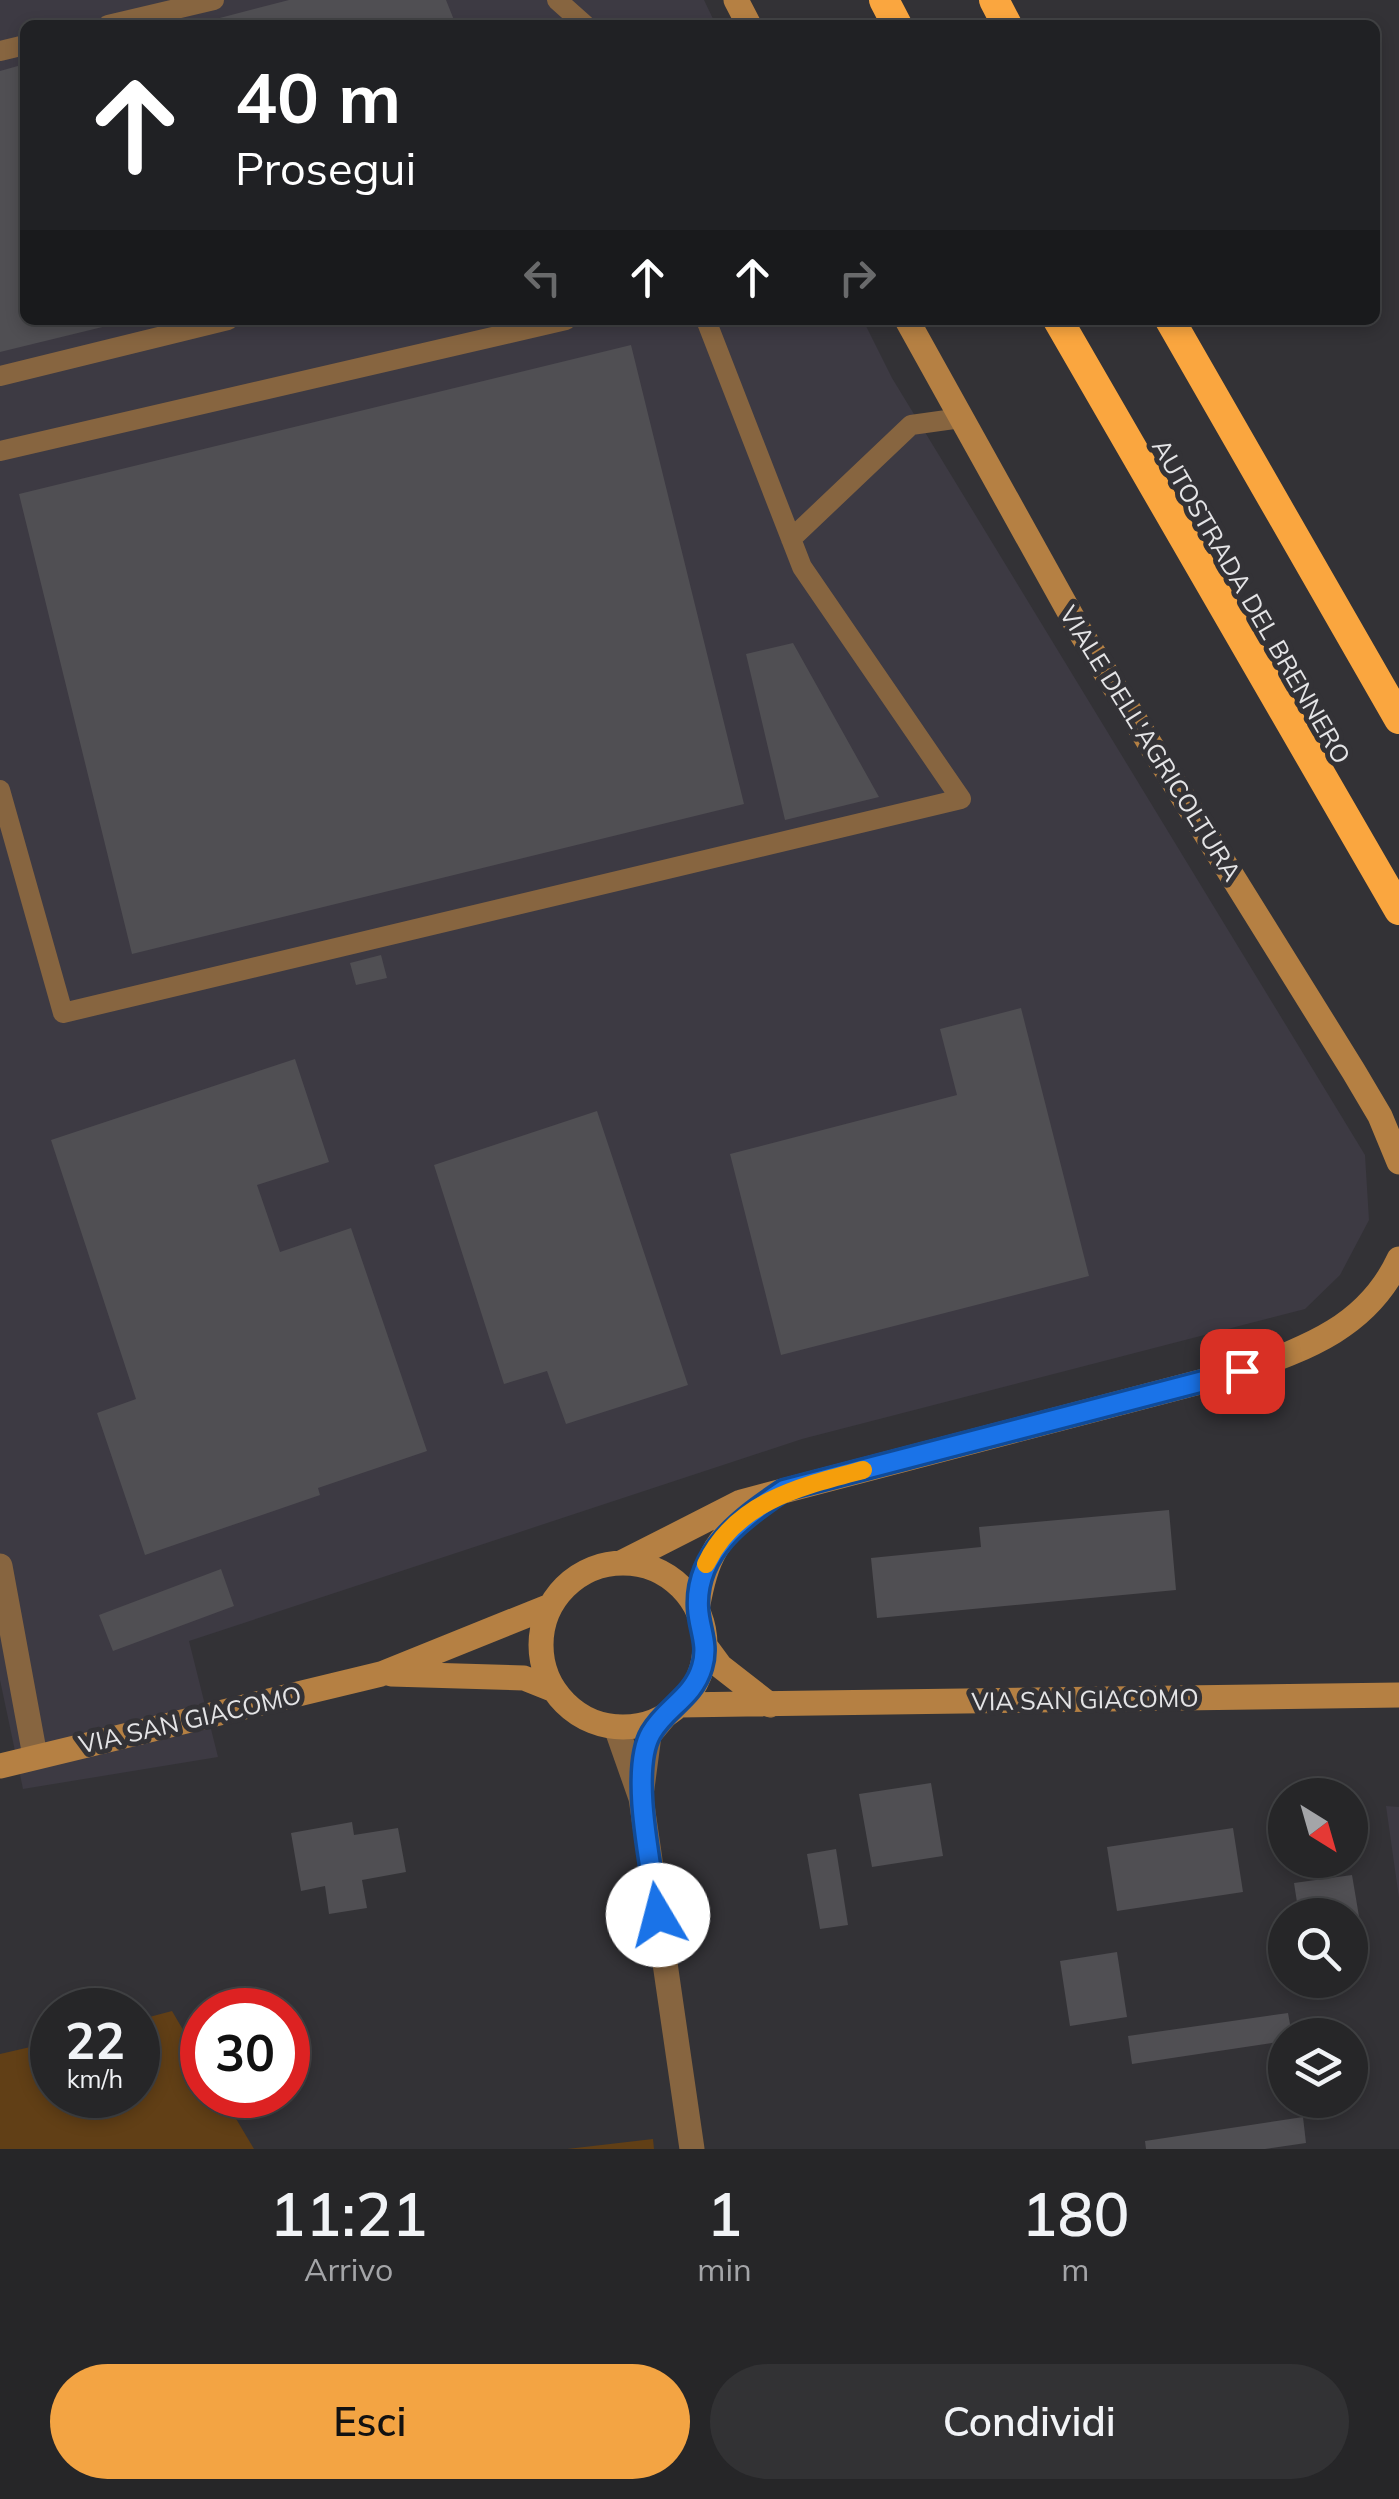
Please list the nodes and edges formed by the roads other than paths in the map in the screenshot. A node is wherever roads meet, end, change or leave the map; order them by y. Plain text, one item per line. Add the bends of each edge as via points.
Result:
1 (214, 0) edge
2 (557, 0) edge
3 (129, 20) edge
4 (579, 20) edge
5 (208, 325) edge
6 (544, 325) edge
7 (708, 325) edge
8 (909, 325) edge
9 (1061, 325) edge
10 (1173, 325) edge
11 (0, 376) edge
12 (960, 418) junction
13 (0, 451) edge
14 (791, 539) junction
15 (1399, 719) edge
16 (0, 790) edge
17 (1399, 910) edge
18 (1399, 1162) edge
19 (1399, 1259) edge
20 (784, 1490) junction
21 (623, 1562) junction
22 (0, 1566) edge
23 (550, 1606) junction
24 (698, 1609) junction
25 (12, 1634) junction
26 (706, 1647) junction
27 (381, 1674) junction
28 (0, 1680) edge
29 (554, 1690) junction
30 (1399, 1695) edge
31 (770, 1705) junction
32 (672, 1711) junction
33 (616, 1727) junction
34 (35, 1756) junction
35 (0, 1766) edge
36 (641, 1798) junction
37 (692, 2149) edge

1 - 3 lane
2 - 4 lane
5 - 11 lane
6 - 13 lane
7 - 14 lane
8 - 12 street, VIALE DELL'AGRICOLTURA
9 - 17 highway, AUTOSTRADA DEL BRENNERO
10 - 15 highway
12 - 14 lane via 911,425
12 - 18 street, VIALE DELL'AGRICOLTURA via 1081,633 1380,1116
14 - 16 lane via 802,567 961,799 63,1012
19 - 20 street via 1369,1305 1308,1348
20 - 21 street via 741,1502
20 - 24 street via 741,1519 706,1560
21 - 23 street via 574,1578
21 - 24 street via 667,1575
22 - 25 street
23 - 27 street, VIA SAN GIACOMO
23 - 29 street via 541,1649
24 - 26 street
25 - 28 street
25 - 34 street
26 - 31 street
26 - 32 street via 698,1678
27 - 29 street, VIA SAN GIACOMO via 524,1678
27 - 34 street, VIA SAN GIACOMO
29 - 33 street via 580,1716
30 - 31 street, VIA SAN GIACOMO
31 - 32 street, VIA SAN GIACOMO
32 - 33 street
32 - 36 street via 649,1735
33 - 36 street
34 - 35 street, VIA SAN GIACOMO
36 - 37 street

